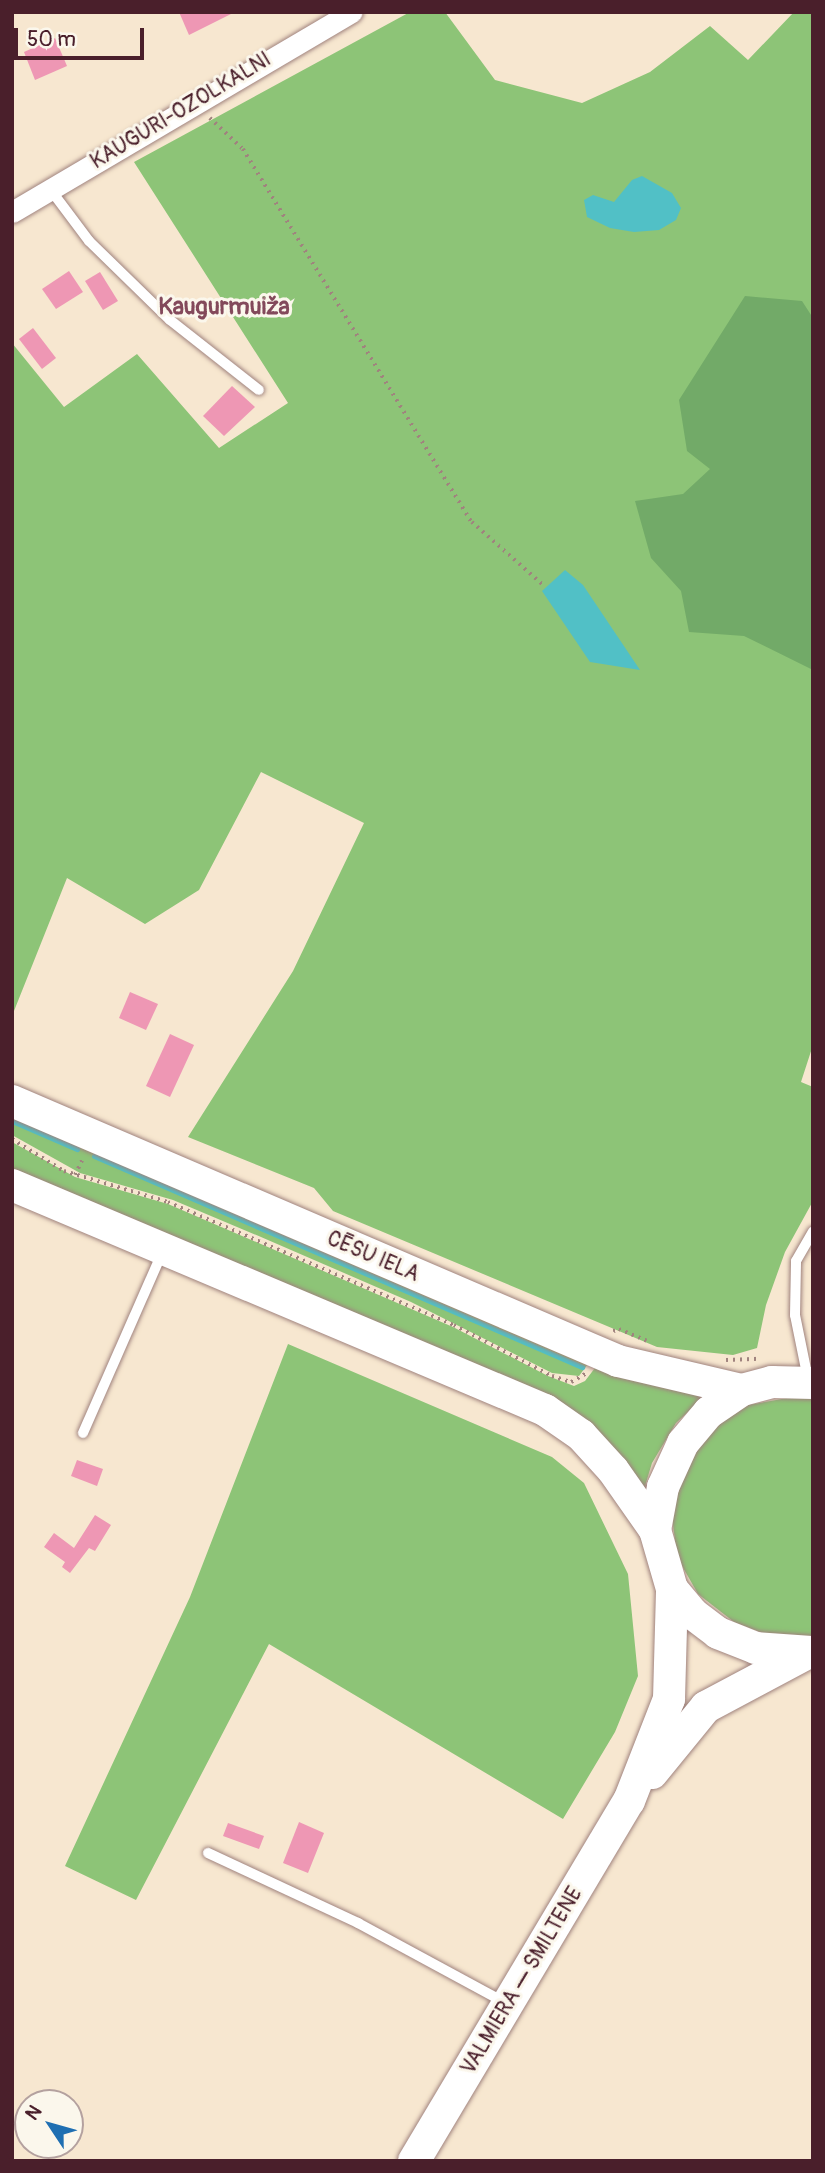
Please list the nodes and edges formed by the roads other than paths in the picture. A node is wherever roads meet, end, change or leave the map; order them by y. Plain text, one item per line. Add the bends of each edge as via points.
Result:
1 (351, 12) edge
2 (50, 189) junction
3 (12, 212) edge
4 (259, 390) dead end
5 (12, 1101) edge
6 (12, 1185) edge
7 (813, 1232) edge
8 (163, 1251) junction
9 (811, 1382) edge
10 (742, 1390) junction
11 (83, 1433) dead end
12 (655, 1530) junction
13 (672, 1589) junction
14 (808, 1653) edge
15 (629, 1801) junction
16 (208, 1853) dead end
17 (508, 2004) junction
18 (414, 2161) edge

1 - 2 street, KAUGURI-OZOLKALNI
2 - 3 street, KAUGURI-OZOLKALNI
2 - 4 lane via 89,241 170,320
5 - 10 main road, CĒSU IELA via 618,1361
6 - 8 main road
7 - 9 lane via 796,1261 795,1315
8 - 11 lane
8 - 12 main road via 545,1409 581,1435 605,1461
9 - 10 main road via 772,1382
10 - 12 main road via 709,1412 683,1443 663,1487
12 - 13 main road
13 - 14 main road via 693,1614 718,1633 756,1648
13 - 15 main road, VALMIERA — SMILTENE via 669,1699
14 - 15 main road, VALMIERA — SMILTENE via 706,1707
15 - 17 main road, VALMIERA — SMILTENE
16 - 17 lane via 358,1923
17 - 18 main road, VALMIERA — SMILTENE

